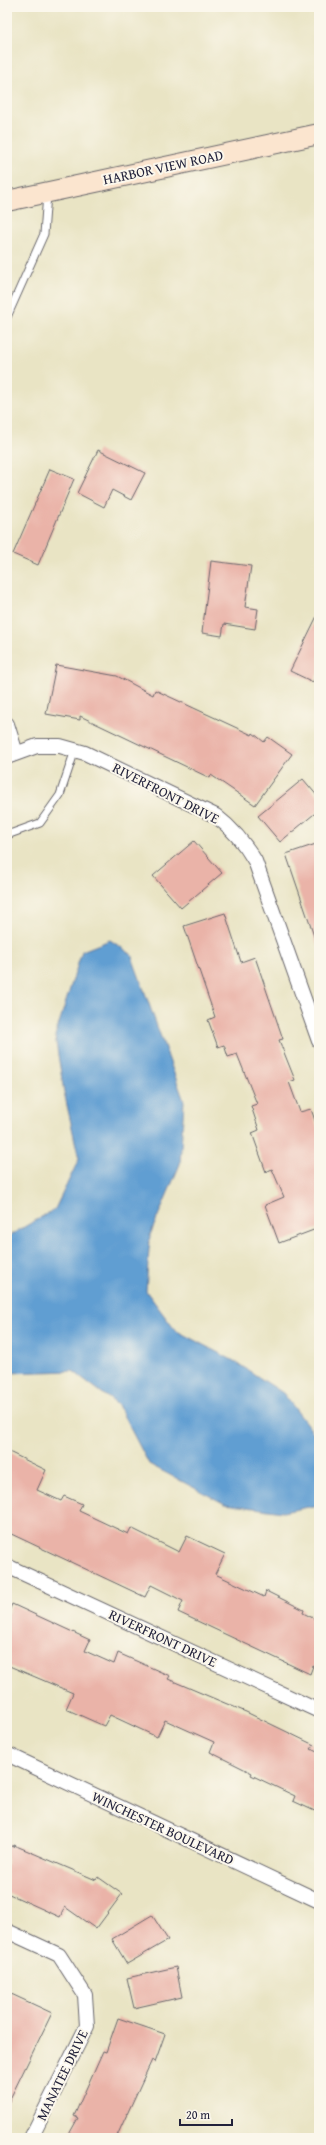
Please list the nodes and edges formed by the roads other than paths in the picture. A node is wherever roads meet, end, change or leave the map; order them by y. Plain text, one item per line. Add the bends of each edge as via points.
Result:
1 (319, 134) edge
2 (47, 192) junction
3 (7, 201) edge
4 (7, 317) edge
5 (7, 724) edge
6 (75, 750) junction
7 (12, 755) edge
8 (7, 835) edge
9 (319, 1041) edge
10 (7, 1566) edge
11 (319, 1711) edge
12 (7, 1754) edge
13 (319, 1901) edge
14 (7, 1931) edge
15 (31, 2138) edge

1 - 2 main road, HARBOR VIEW ROAD
2 - 3 main road, HARBOR VIEW ROAD
2 - 4 lane via 44,234
5 - 7 street, RIVERFRONT DRIVE
6 - 7 street, RIVERFRONT DRIVE via 60,746 37,746
6 - 8 lane via 60,795 40,823
6 - 9 street, RIVERFRONT DRIVE via 216,816 244,843 254,861
10 - 11 street, RIVERFRONT DRIVE
12 - 13 street, WINCHESTER BOULEVARD
14 - 15 street, MANATEE DRIVE via 59,1956 85,1995 87,2026

